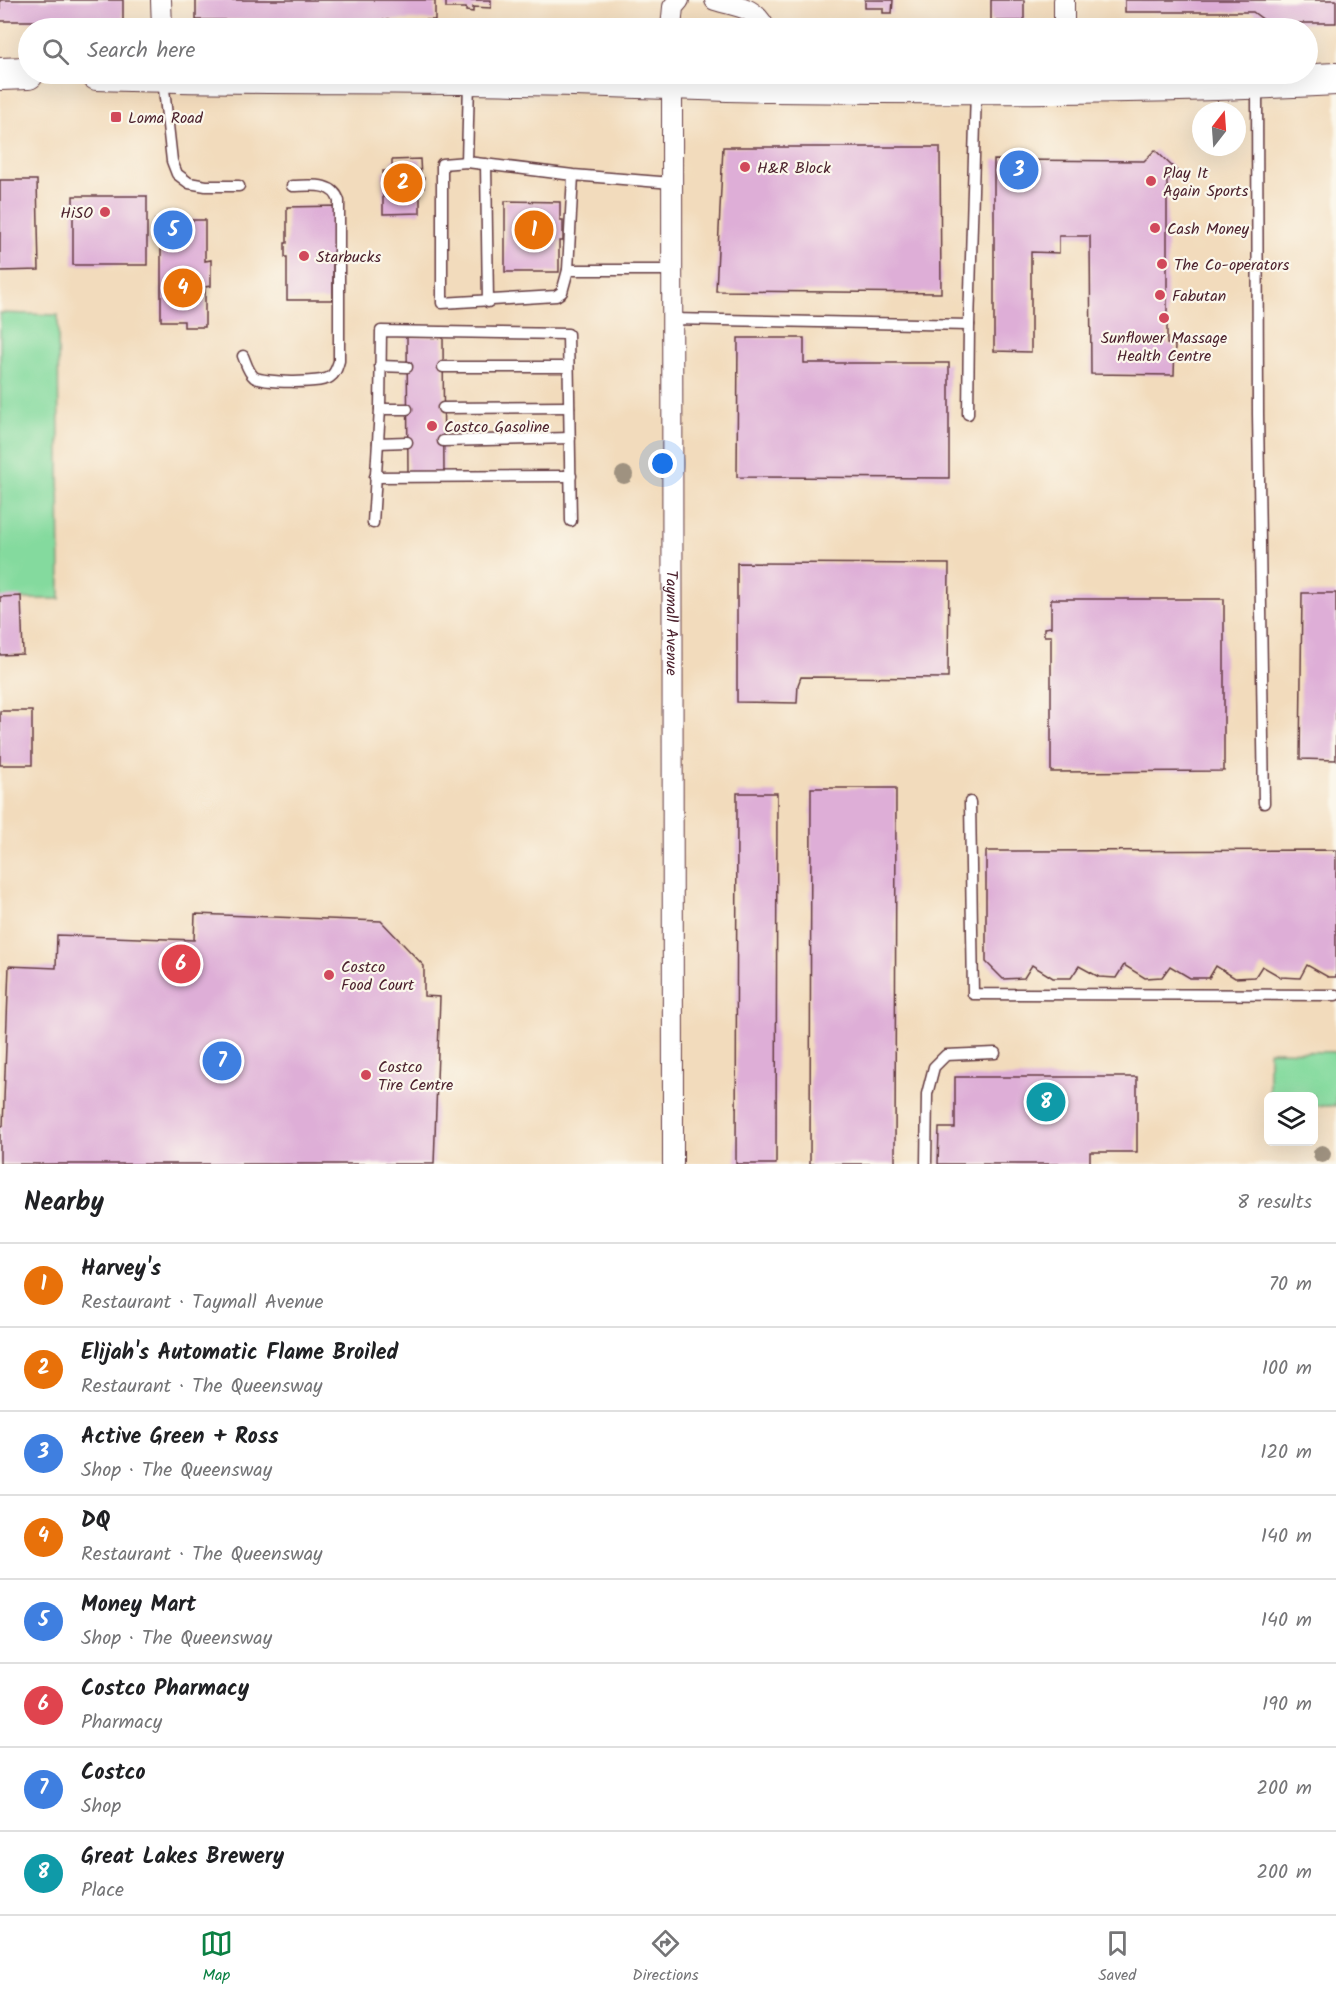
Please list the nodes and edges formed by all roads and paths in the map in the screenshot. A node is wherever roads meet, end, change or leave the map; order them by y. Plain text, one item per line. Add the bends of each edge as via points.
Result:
1 (161, 0) edge
2 (715, 0) edge
3 (1064, 0) edge
4 (672, 2) edge
5 (162, 18) edge
6 (671, 18) edge
7 (760, 18) edge
8 (1064, 18) edge
9 (18, 73) edge
10 (0, 74) edge
11 (1336, 79) edge
12 (1318, 80) edge
13 (164, 84) edge
14 (469, 84) edge
15 (672, 84) edge
16 (888, 84) edge
17 (1014, 84) edge
18 (1257, 84) edge
19 (976, 87) junction
20 (467, 162) junction
21 (486, 164) junction
22 (573, 175) junction
23 (672, 183) junction
24 (240, 186) dead end
25 (292, 186) dead end
26 (568, 270) junction
27 (671, 270) junction
28 (488, 302) junction
29 (672, 319) junction
30 (969, 325) junction
31 (243, 356) dead end
32 (380, 366) junction
33 (407, 367) dead end
34 (443, 367) dead end
35 (568, 367) junction
36 (569, 407) junction
37 (443, 408) dead end
38 (380, 409) junction
39 (407, 409) dead end
40 (968, 414) dead end
41 (570, 438) junction
42 (443, 441) dead end
43 (407, 442) dead end
44 (378, 443) junction
45 (571, 476) junction
46 (375, 477) junction
47 (571, 521) dead end
48 (373, 523) dead end
49 (970, 802) dead end
50 (1264, 803) dead end
51 (1336, 995) edge
52 (995, 1053) dead end
53 (673, 1164) edge
54 (926, 1164) edge

1 - 5 street
2 - 7 street via 750,10
3 - 8 street
4 - 6 street
9 - 10 main road
11 - 12 main road
13 - 24 lane via 172,161 177,174 198,185
14 - 20 lane
15 - 23 street, Taymall Avenue
16 - 19 main road
17 - 19 main road
18 - 50 lane
19 - 30 lane
20 - 21 lane
20 - 28 lane via 442,164 442,303
21 - 22 lane
21 - 28 lane
22 - 23 lane
22 - 26 lane
23 - 27 street, Taymall Avenue
25 - 31 lane via 326,187 337,194 339,201 339,361 329,378 261,380 252,375
26 - 27 lane
26 - 28 lane via 562,292 556,296
27 - 29 street, Taymall Avenue
29 - 30 lane
29 - 53 street, Taymall Avenue
30 - 40 lane
32 - 33 lane
32 - 35 lane via 381,332 405,332 568,334
32 - 38 lane
34 - 35 lane
35 - 36 lane
36 - 37 lane
36 - 41 lane
38 - 39 lane
38 - 44 lane
41 - 42 lane
41 - 45 lane
43 - 44 lane
44 - 46 lane
45 - 46 lane
45 - 47 lane
46 - 48 lane
49 - 51 lane via 973,994
52 - 54 lane via 946,1055 934,1067 927,1094

